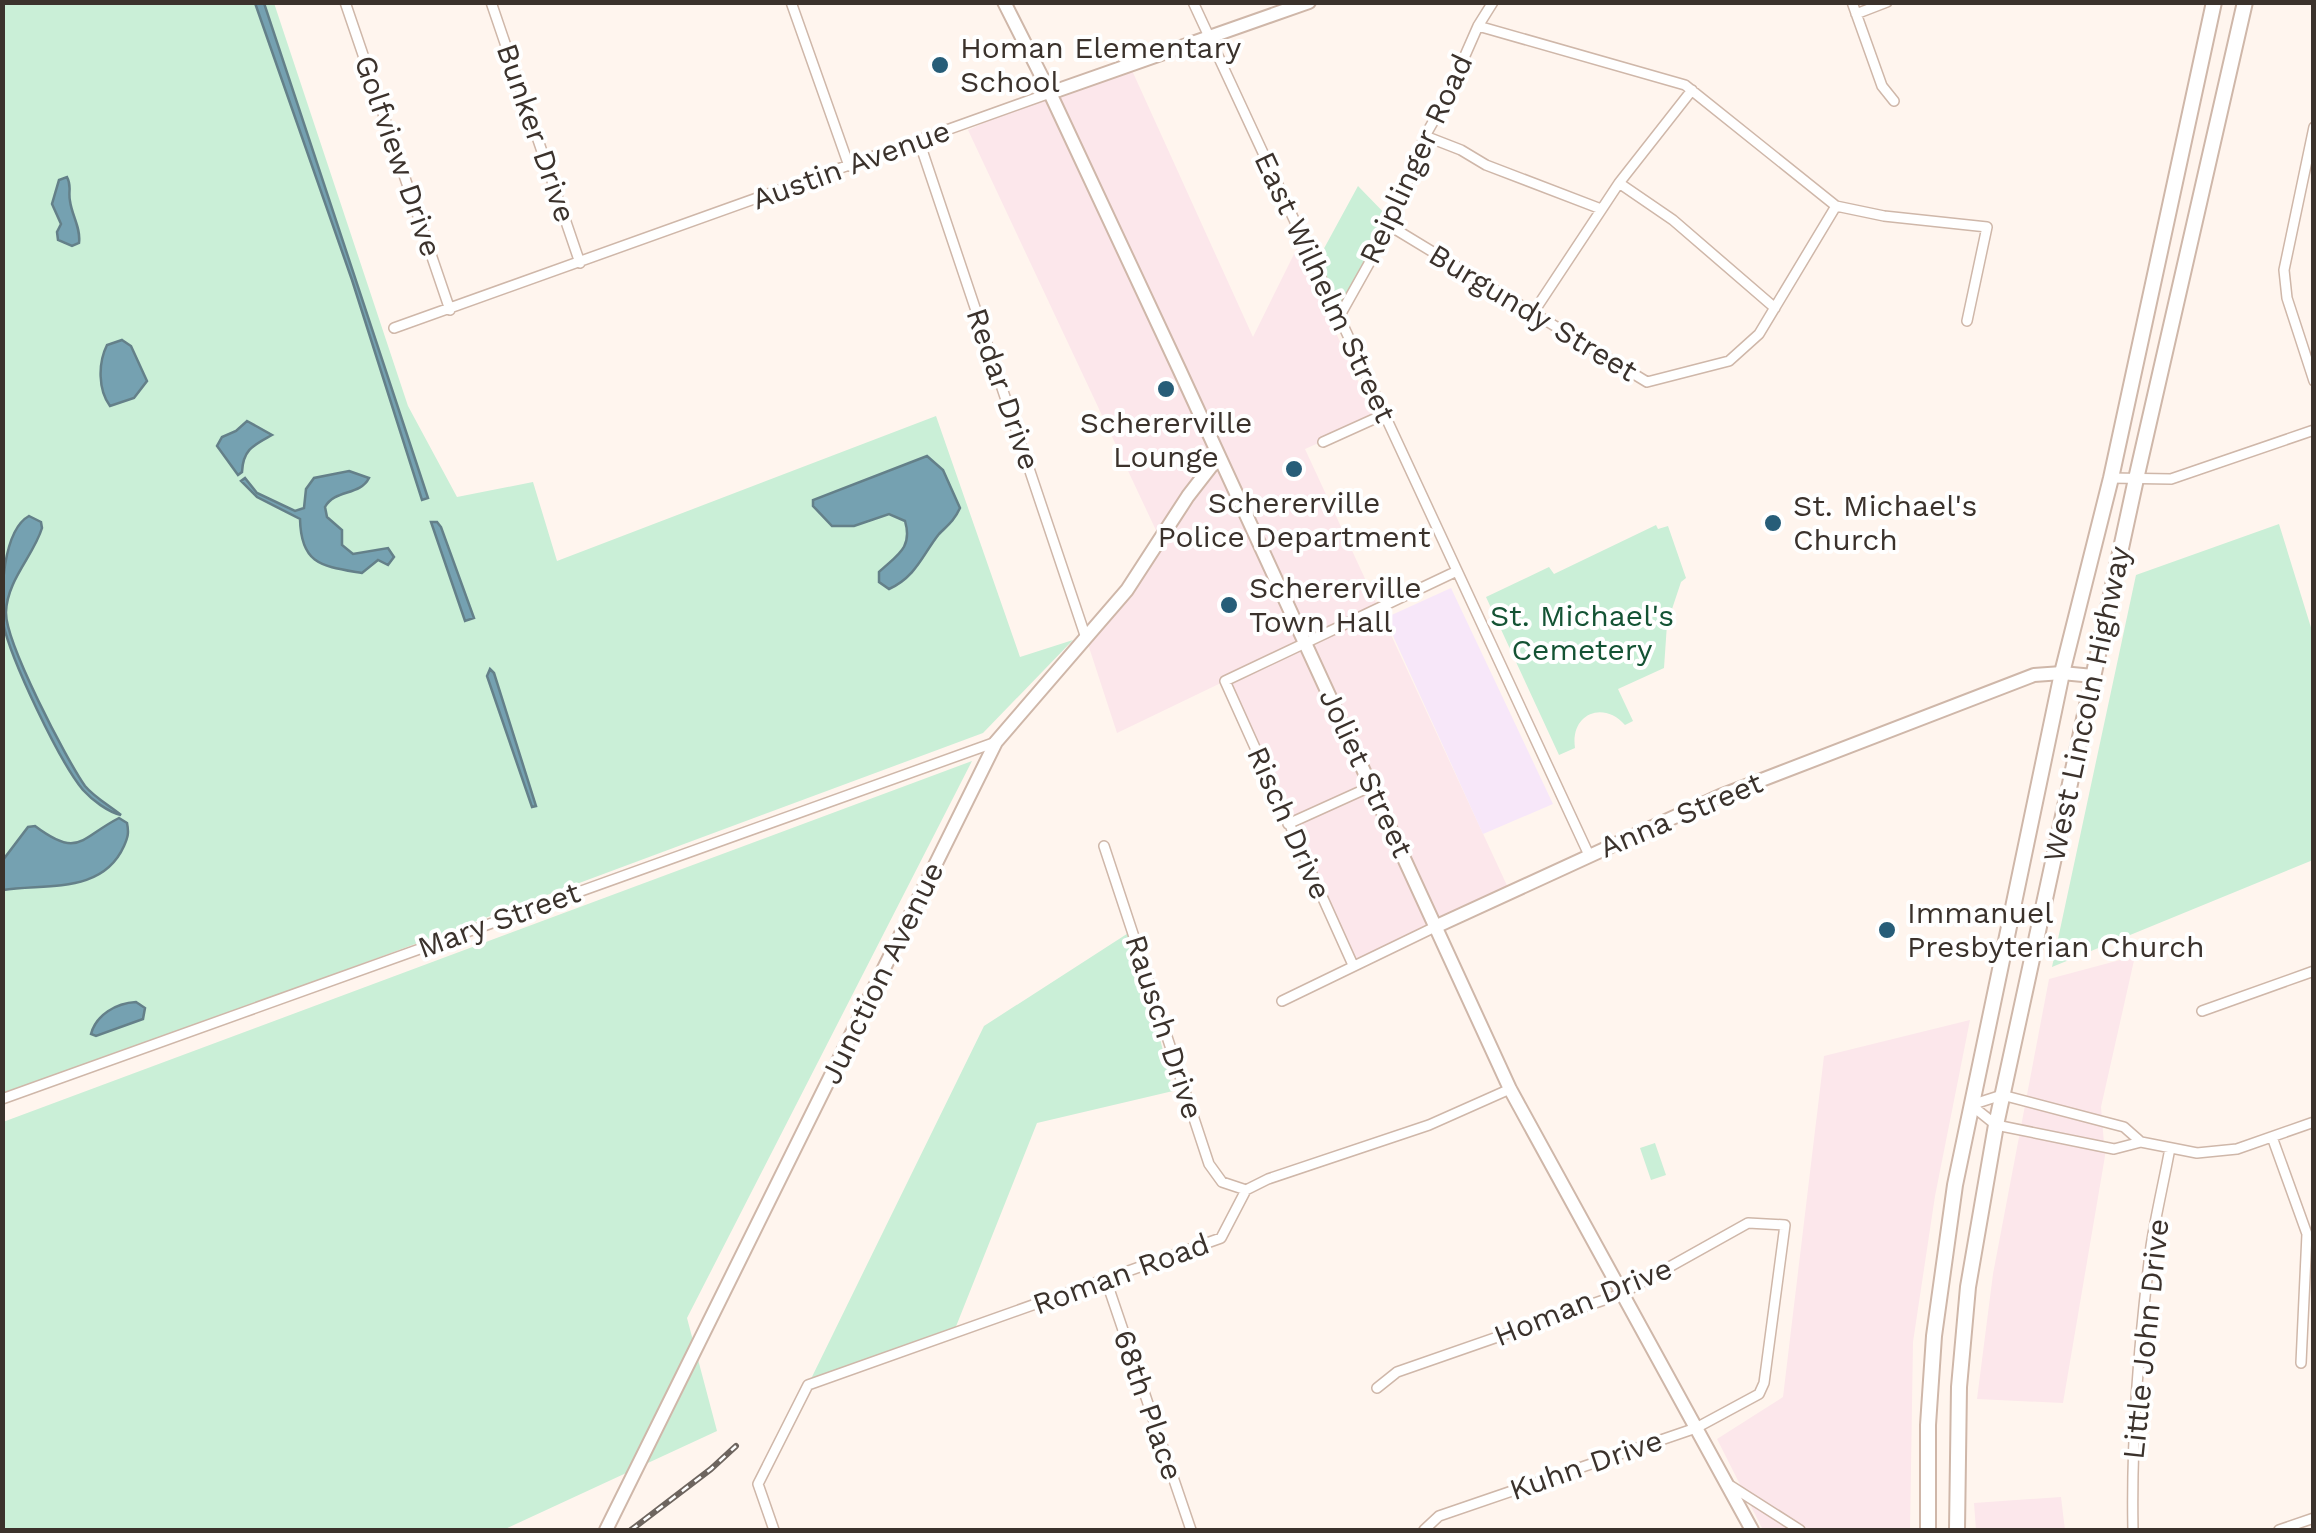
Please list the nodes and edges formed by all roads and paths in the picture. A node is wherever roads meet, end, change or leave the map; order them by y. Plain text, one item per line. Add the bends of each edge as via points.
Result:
1 (345, 2) edge
2 (491, 2) edge
3 (791, 2) edge
4 (1004, 2) edge
5 (1193, 2) edge
6 (1309, 2) edge
7 (1493, 2) edge
8 (1852, 2) edge
9 (1888, 2) edge
10 (2214, 2) edge
11 (2245, 2) edge
12 (1856, 14) junction
13 (1478, 26) junction
14 (1210, 38) junction
15 (1692, 90) junction
16 (1050, 93) junction
17 (1894, 101) dead end
18 (2314, 128) edge
19 (1425, 136) junction
20 (919, 141) junction
21 (849, 166) junction
22 (1619, 183) junction
23 (1836, 206) junction
24 (1601, 209) junction
25 (1390, 226) junction
26 (580, 263) junction
27 (1775, 308) junction
28 (450, 310) junction
29 (1533, 312) junction
30 (1339, 316) junction
31 (1967, 322) dead end
32 (394, 328) dead end
33 (2314, 381) edge
34 (1385, 414) junction
35 (2314, 430) edge
36 (1323, 442) dead end
37 (1219, 456) junction
38 (2111, 478) junction
39 (2136, 479) junction
40 (1457, 571) junction
41 (1086, 638) junction
42 (1305, 643) junction
43 (2062, 673) junction
44 (2093, 676) junction
45 (996, 742) junction
46 (1372, 786) junction
47 (1288, 824) junction
48 (1104, 846) dead end
49 (1589, 855) junction
50 (1437, 926) junction
51 (1354, 965) junction
52 (2314, 971) edge
53 (1282, 1000) dead end
54 (2202, 1011) dead end
55 (1510, 1088) junction
56 (2002, 1095) junction
57 (2, 1099) edge
58 (1970, 1105) junction
59 (2314, 1122) edge
60 (1996, 1125) junction
61 (2272, 1137) junction
62 (2141, 1142) junction
63 (2170, 1148) junction
64 (1246, 1190) junction
65 (1106, 1280) junction
66 (1621, 1294) junction
67 (2301, 1363) dead end
68 (1377, 1388) dead end
69 (1696, 1428) junction
70 (1726, 1483) junction
71 (2314, 1518) edge
72 (606, 1530) edge
73 (774, 1530) edge
74 (1191, 1530) edge
75 (1424, 1530) edge
76 (1752, 1530) edge
77 (1800, 1530) edge
78 (1928, 1530) edge
79 (1957, 1530) edge
80 (2133, 1530) edge
81 (2280, 1530) edge

1 - 28 street, Golfview Drive
2 - 26 street, Bunker Drive
3 - 21 street
4 - 16 street, Joliet Street
5 - 14 street, East Wilhelm Street
6 - 14 street, Austin Avenue
7 - 13 street, Reiplinger Road
8 - 12 street
9 - 12 street
10 - 38 main road, West Lincoln Highway
11 - 39 main road, West Lincoln Highway
12 - 17 street
13 - 15 street
13 - 19 street, Reiplinger Road
14 - 16 street, Austin Avenue
14 - 30 street, East Wilhelm Street
15 - 22 street
15 - 23 street
16 - 20 street, Austin Avenue
16 - 37 street, Joliet Street
18 - 33 street via 2284,270
19 - 24 street
19 - 25 street, Reiplinger Road
20 - 21 street, Austin Avenue
20 - 41 street, Redar Drive
21 - 26 street, Austin Avenue
22 - 24 street
22 - 27 street
23 - 27 street, Burgundy Street
23 - 31 street via 1987,226
24 - 29 street
25 - 29 street, Burgundy Street
25 - 30 street, Reiplinger Road
26 - 28 street, Austin Avenue
27 - 29 street, Burgundy Street via 1729,361 1647,382
28 - 32 street, Austin Avenue
30 - 34 street, East Wilhelm Street
34 - 36 street
34 - 40 street, East Wilhelm Street
35 - 39 street via 2170,479
37 - 41 street, Junction Avenue
37 - 42 street, Joliet Street
38 - 39 street
38 - 43 main road, West Lincoln Highway
39 - 44 main road, West Lincoln Highway
40 - 42 street
40 - 49 street, East Wilhelm Street
41 - 45 street, Junction Avenue
42 - 46 street, Joliet Street
42 - 47 street, Risch Drive via 1225,681
43 - 44 street, Anna Street
43 - 49 street, Anna Street via 2034,675 1844,748
43 - 58 main road, West Lincoln Highway
44 - 56 main road, West Lincoln Highway
45 - 57 street, Mary Street
45 - 72 street, Junction Avenue
46 - 47 street
46 - 50 street, Joliet Street
47 - 51 street, Risch Drive
48 - 64 street, Rausch Drive via 1209,1164 1222,1182
49 - 50 street, Anna Street
50 - 51 street, Anna Street
50 - 55 street, Joliet Street
51 - 53 street, Anna Street
52 - 54 street
55 - 64 street via 1429,1125
55 - 66 street, Joliet Street
56 - 58 street
56 - 60 main road, West Lincoln Highway
56 - 62 street via 2124,1127
58 - 60 street
58 - 78 main road, West Lincoln Highway via 1934,1336
59 - 61 street
60 - 62 street via 2114,1149
60 - 79 main road, West Lincoln Highway via 1960,1370
61 - 63 street via 2217,1153
61 - 67 street via 2307,1234
62 - 63 street
63 - 80 street, Little John Drive via 2140,1352
64 - 65 street, Roman Road via 1221,1238
65 - 73 street, Roman Road via 808,1385 758,1484
65 - 74 street, 68th Place
66 - 68 street, Homan Drive via 1397,1372
66 - 69 street, Joliet Street
66 - 69 street, Homan Drive via 1748,1223 1784,1224 1764,1383 1759,1394
69 - 70 street, Joliet Street
69 - 75 street, Kuhn Drive via 1440,1516
70 - 76 street, Joliet Street
70 - 77 street
71 - 81 street

